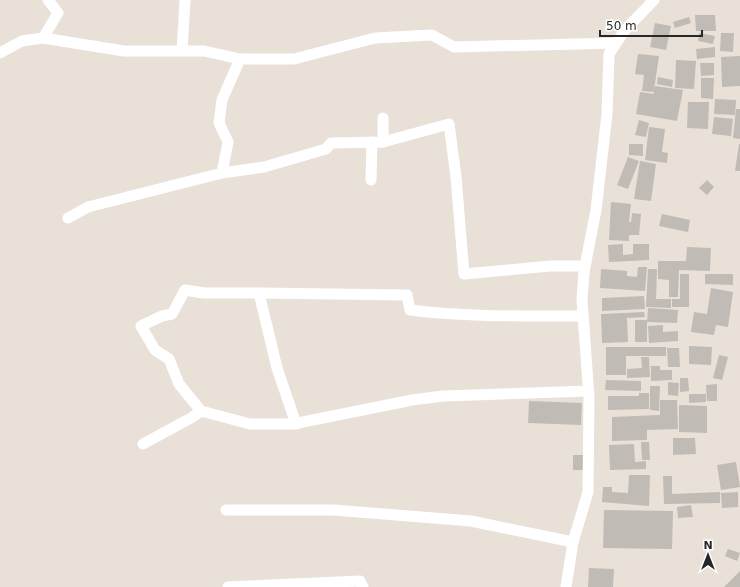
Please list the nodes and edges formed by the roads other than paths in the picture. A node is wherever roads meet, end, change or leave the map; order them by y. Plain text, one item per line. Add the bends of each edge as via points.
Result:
1 (48, 0) edge
2 (185, 0) edge
3 (654, 0) edge
4 (43, 38) junction
5 (616, 43) junction
6 (182, 51) junction
7 (0, 53) edge
8 (240, 59) junction
9 (383, 118) dead end
10 (378, 142) junction
11 (222, 173) junction
12 (371, 180) dead end
13 (68, 218) dead end
14 (585, 266) junction
15 (259, 293) junction
16 (583, 316) junction
17 (588, 391) junction
18 (201, 411) junction
19 (296, 424) junction
20 (143, 444) dead end
21 (226, 510) dead end
22 (573, 542) junction
23 (228, 587) edge
24 (363, 587) edge
25 (566, 587) edge

1 - 4 street via 58,14
2 - 6 street
3 - 5 street
4 - 6 street via 124,51
4 - 7 street via 22,41
5 - 8 street via 454,47 432,35 375,38 294,59
5 - 14 street via 609,54 607,114 596,210
6 - 8 street via 204,51
8 - 11 street via 222,100 219,123 228,142
9 - 10 street
10 - 11 street via 331,143 326,150 270,165
10 - 12 street
10 - 14 street via 449,124 464,274 550,266
11 - 13 street via 88,207
14 - 16 street
15 - 16 street via 407,296 410,310 519,316
15 - 18 street via 204,293 185,290 172,314 141,326 155,350 169,359 179,384
15 - 19 street via 277,368
16 - 17 street
17 - 19 street via 443,396
17 - 22 street via 588,492
18 - 19 street via 250,424
18 - 20 street
21 - 22 street via 334,510 471,521
22 - 25 street
23 - 24 street via 360,581

